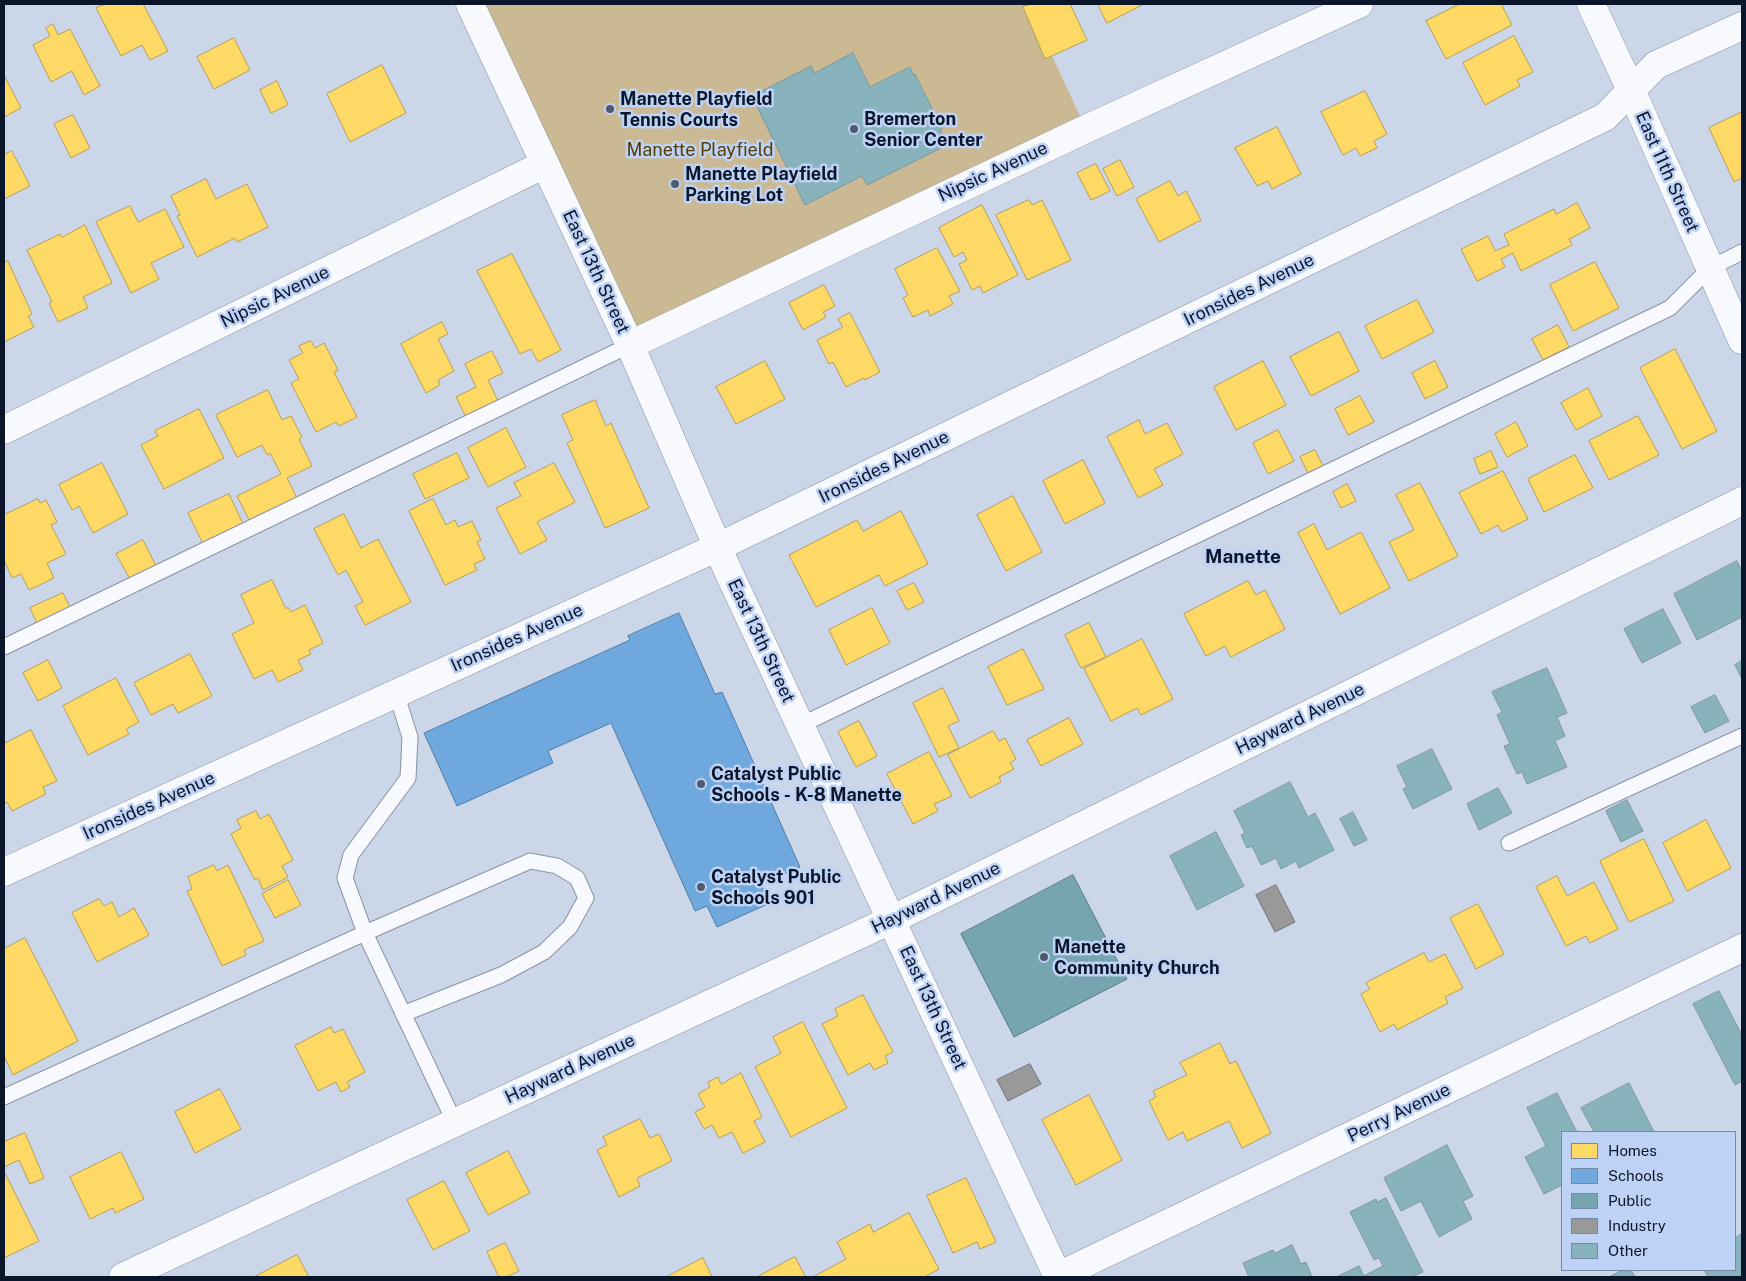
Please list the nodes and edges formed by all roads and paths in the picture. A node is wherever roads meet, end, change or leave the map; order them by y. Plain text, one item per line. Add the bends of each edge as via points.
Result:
1 (470, 4) edge
2 (1359, 4) edge
3 (1591, 4) edge
4 (1742, 26) edge
5 (1632, 92) junction
6 (546, 164) junction
7 (1742, 252) edge
8 (1710, 268) junction
9 (1742, 340) edge
10 (630, 345) junction
11 (4, 430) edge
12 (1742, 501) edge
13 (718, 547) junction
14 (4, 647) edge
15 (396, 693) junction
16 (801, 725) junction
17 (1742, 736) edge
18 (1509, 843) dead end
19 (4, 872) edge
20 (891, 920) junction
21 (365, 933) junction
22 (1742, 948) edge
23 (403, 1014) junction
24 (4, 1098) edge
25 (455, 1123) junction
26 (123, 1277) edge
27 (1057, 1277) edge

1 - 6 street, East 13th Street
2 - 10 street, Nipsic Avenue via 1086,128
3 - 5 street, East 11th Street
4 - 5 street, Ironsides Avenue via 1656,66
5 - 8 street, East 11th Street
5 - 13 street, Ironsides Avenue via 1605,117
6 - 10 street, East 13th Street
6 - 11 street, Nipsic Avenue
7 - 8 lane
8 - 9 street, East 11th Street
8 - 16 lane via 1670,308
10 - 13 street, East 13th Street
10 - 14 lane
12 - 20 street, Hayward Avenue
13 - 15 street, Ironsides Avenue
13 - 16 street, East 13th Street
15 - 19 street, Ironsides Avenue
15 - 21 lane via 410,737 408,778 351,855 345,878
16 - 20 street, East 13th Street
17 - 18 lane
20 - 25 street, Hayward Avenue
20 - 27 street, East 13th Street
21 - 23 lane
21 - 23 lane via 530,861 558,866 577,878 586,898 570,927 544,952 501,975
21 - 24 lane
22 - 27 street, Perry Avenue
23 - 25 lane
25 - 26 street, Hayward Avenue

